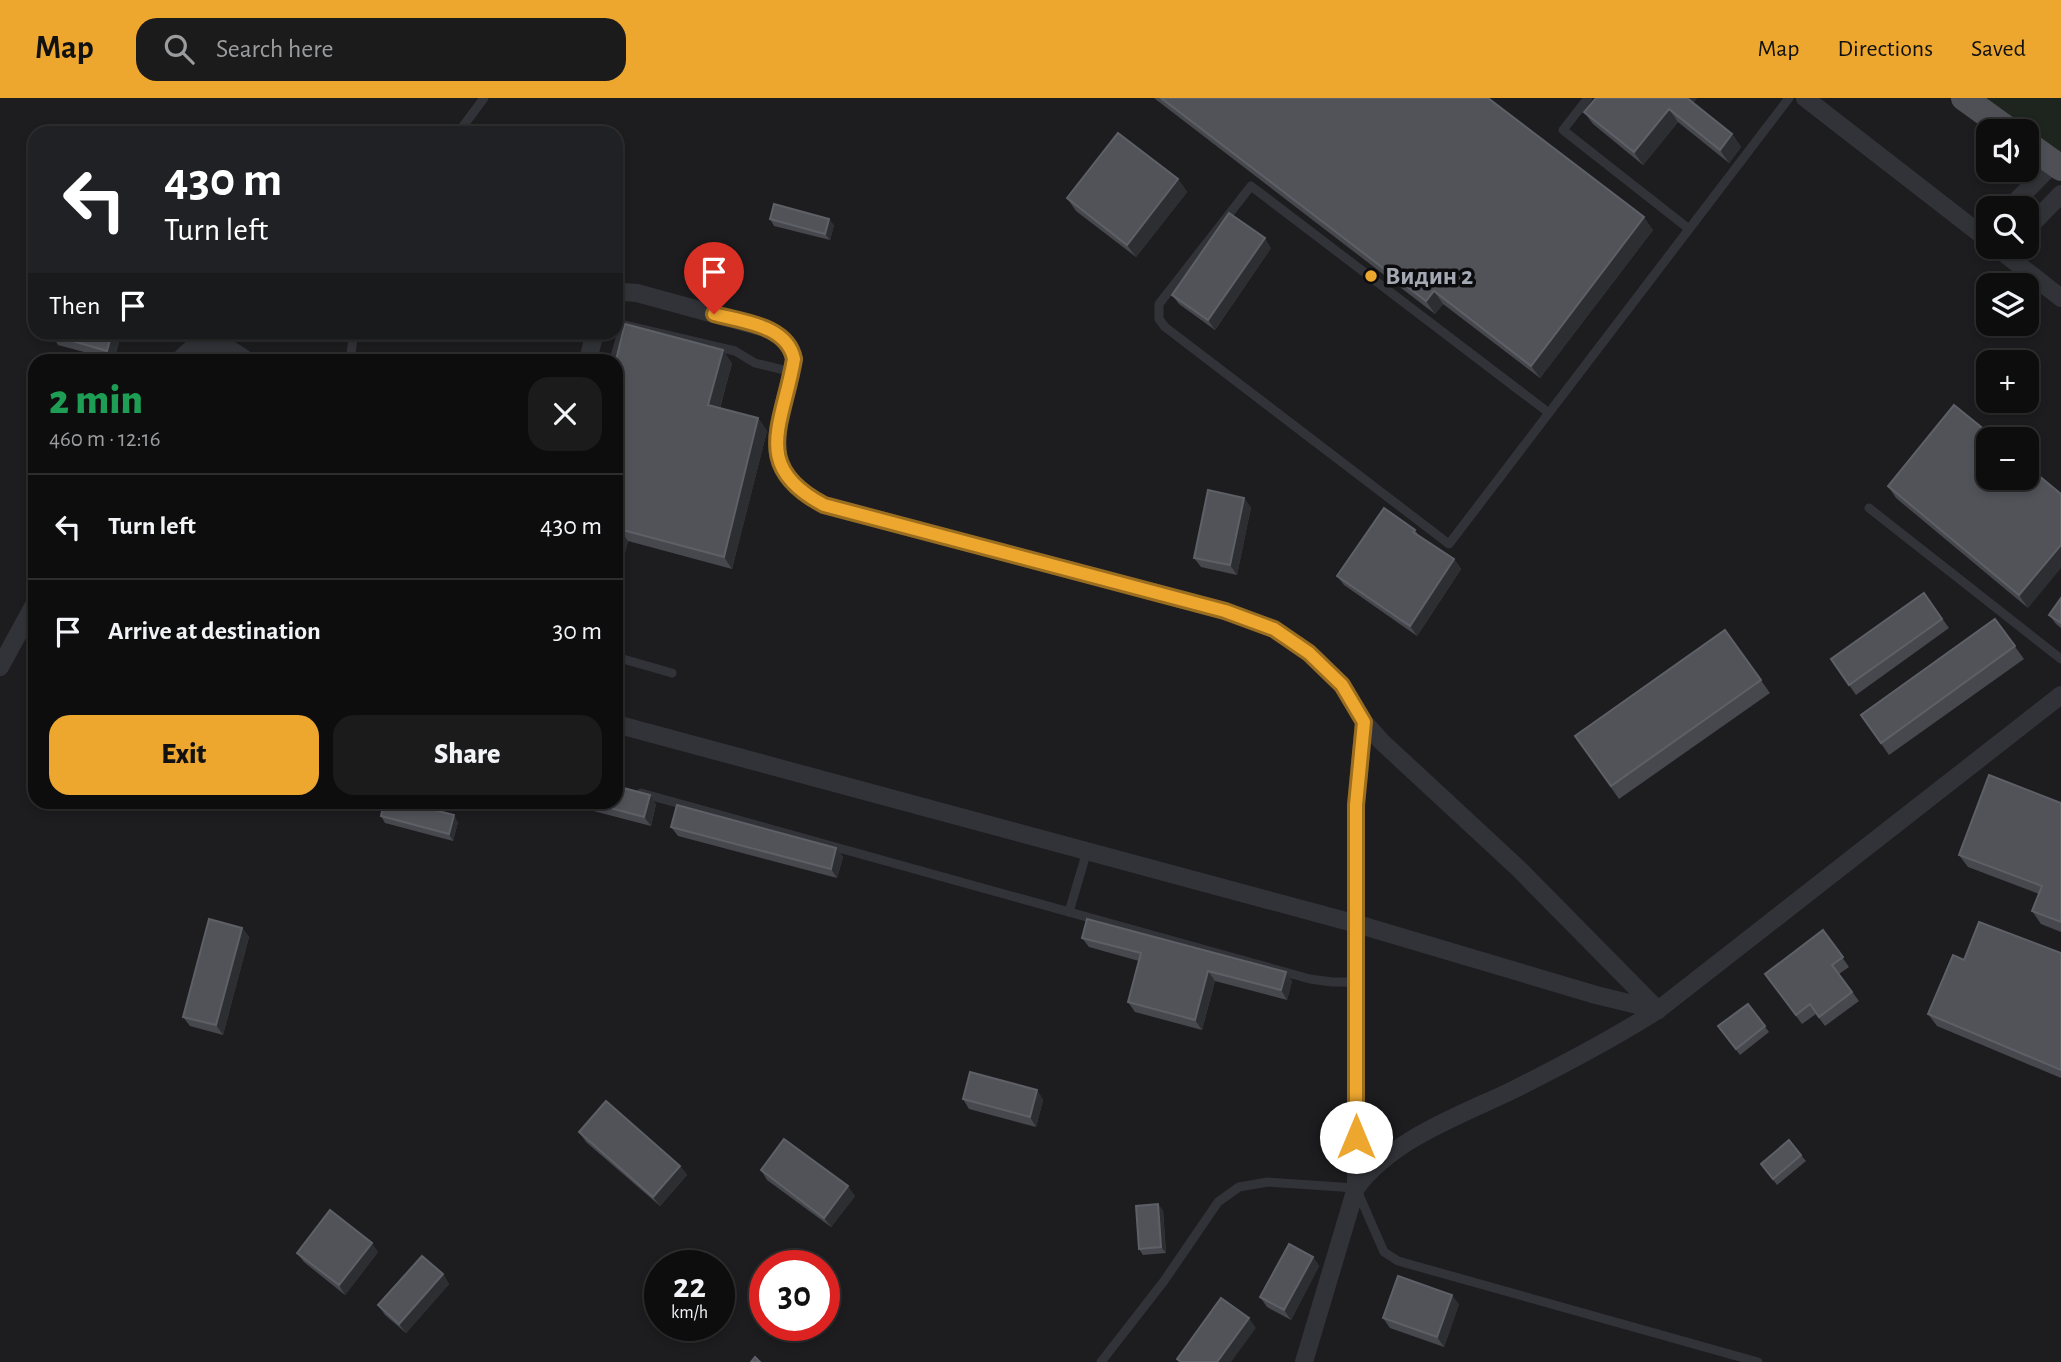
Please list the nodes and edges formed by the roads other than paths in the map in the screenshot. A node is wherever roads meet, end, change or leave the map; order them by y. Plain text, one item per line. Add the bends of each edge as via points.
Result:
1 (484, 98) edge
2 (1588, 98) edge
3 (1789, 98) edge
4 (1805, 98) edge
5 (1964, 98) edge
6 (1993, 119) edge
7 (463, 126) edge
8 (2039, 152) edge
9 (2057, 165) edge
10 (2061, 194) edge
11 (2022, 196) edge
12 (2039, 217) edge
13 (1976, 228) edge
14 (1689, 229) junction
15 (2015, 259) edge
16 (623, 292) edge
17 (2061, 298) edge
18 (623, 328) edge
19 (185, 354) edge
20 (237, 354) edge
21 (792, 372) junction
22 (1549, 413) junction
23 (1869, 508) dead end
24 (28, 616) edge
25 (623, 659) edge
26 (2061, 659) edge
27 (0, 667) edge
28 (672, 673) dead end
29 (2061, 695) edge
30 (1364, 722) junction
31 (623, 726) edge
32 (629, 790) edge
33 (1087, 851) junction
34 (1069, 912) junction
35 (1357, 924) junction
36 (1356, 982) junction
37 (1658, 1010) junction
38 (1356, 1188) junction
39 (1101, 1362) edge
40 (1304, 1362) edge
41 (1758, 1362) edge

1 - 7 lane
2 - 14 lane via 1563,130
3 - 14 lane
4 - 13 street
5 - 6 main road
8 - 9 main road
9 - 11 street
10 - 12 street
14 - 22 lane
15 - 17 street
16 - 21 street via 765,328 792,347
18 - 21 lane via 624,325 735,351 755,363
19 - 20 street via 214,342
21 - 30 street via 776,450 790,482 805,495 824,505 1225,611 1274,629 1309,653 1342,685
22 - 22 lane via 1449,544 1165,327 1159,319 1159,304 1251,186
23 - 26 lane
24 - 27 street
25 - 28 lane
29 - 37 street
30 - 35 street via 1356,805
30 - 37 street
31 - 33 street
32 - 34 lane
33 - 34 lane
33 - 35 street
34 - 36 lane via 1310,979
35 - 36 street
35 - 37 street
36 - 38 street
37 - 38 street via 1614,1039 1402,1146 1370,1170
38 - 39 lane via 1268,1182 1239,1187 1218,1202
38 - 40 street
38 - 41 lane via 1384,1252 1398,1261

